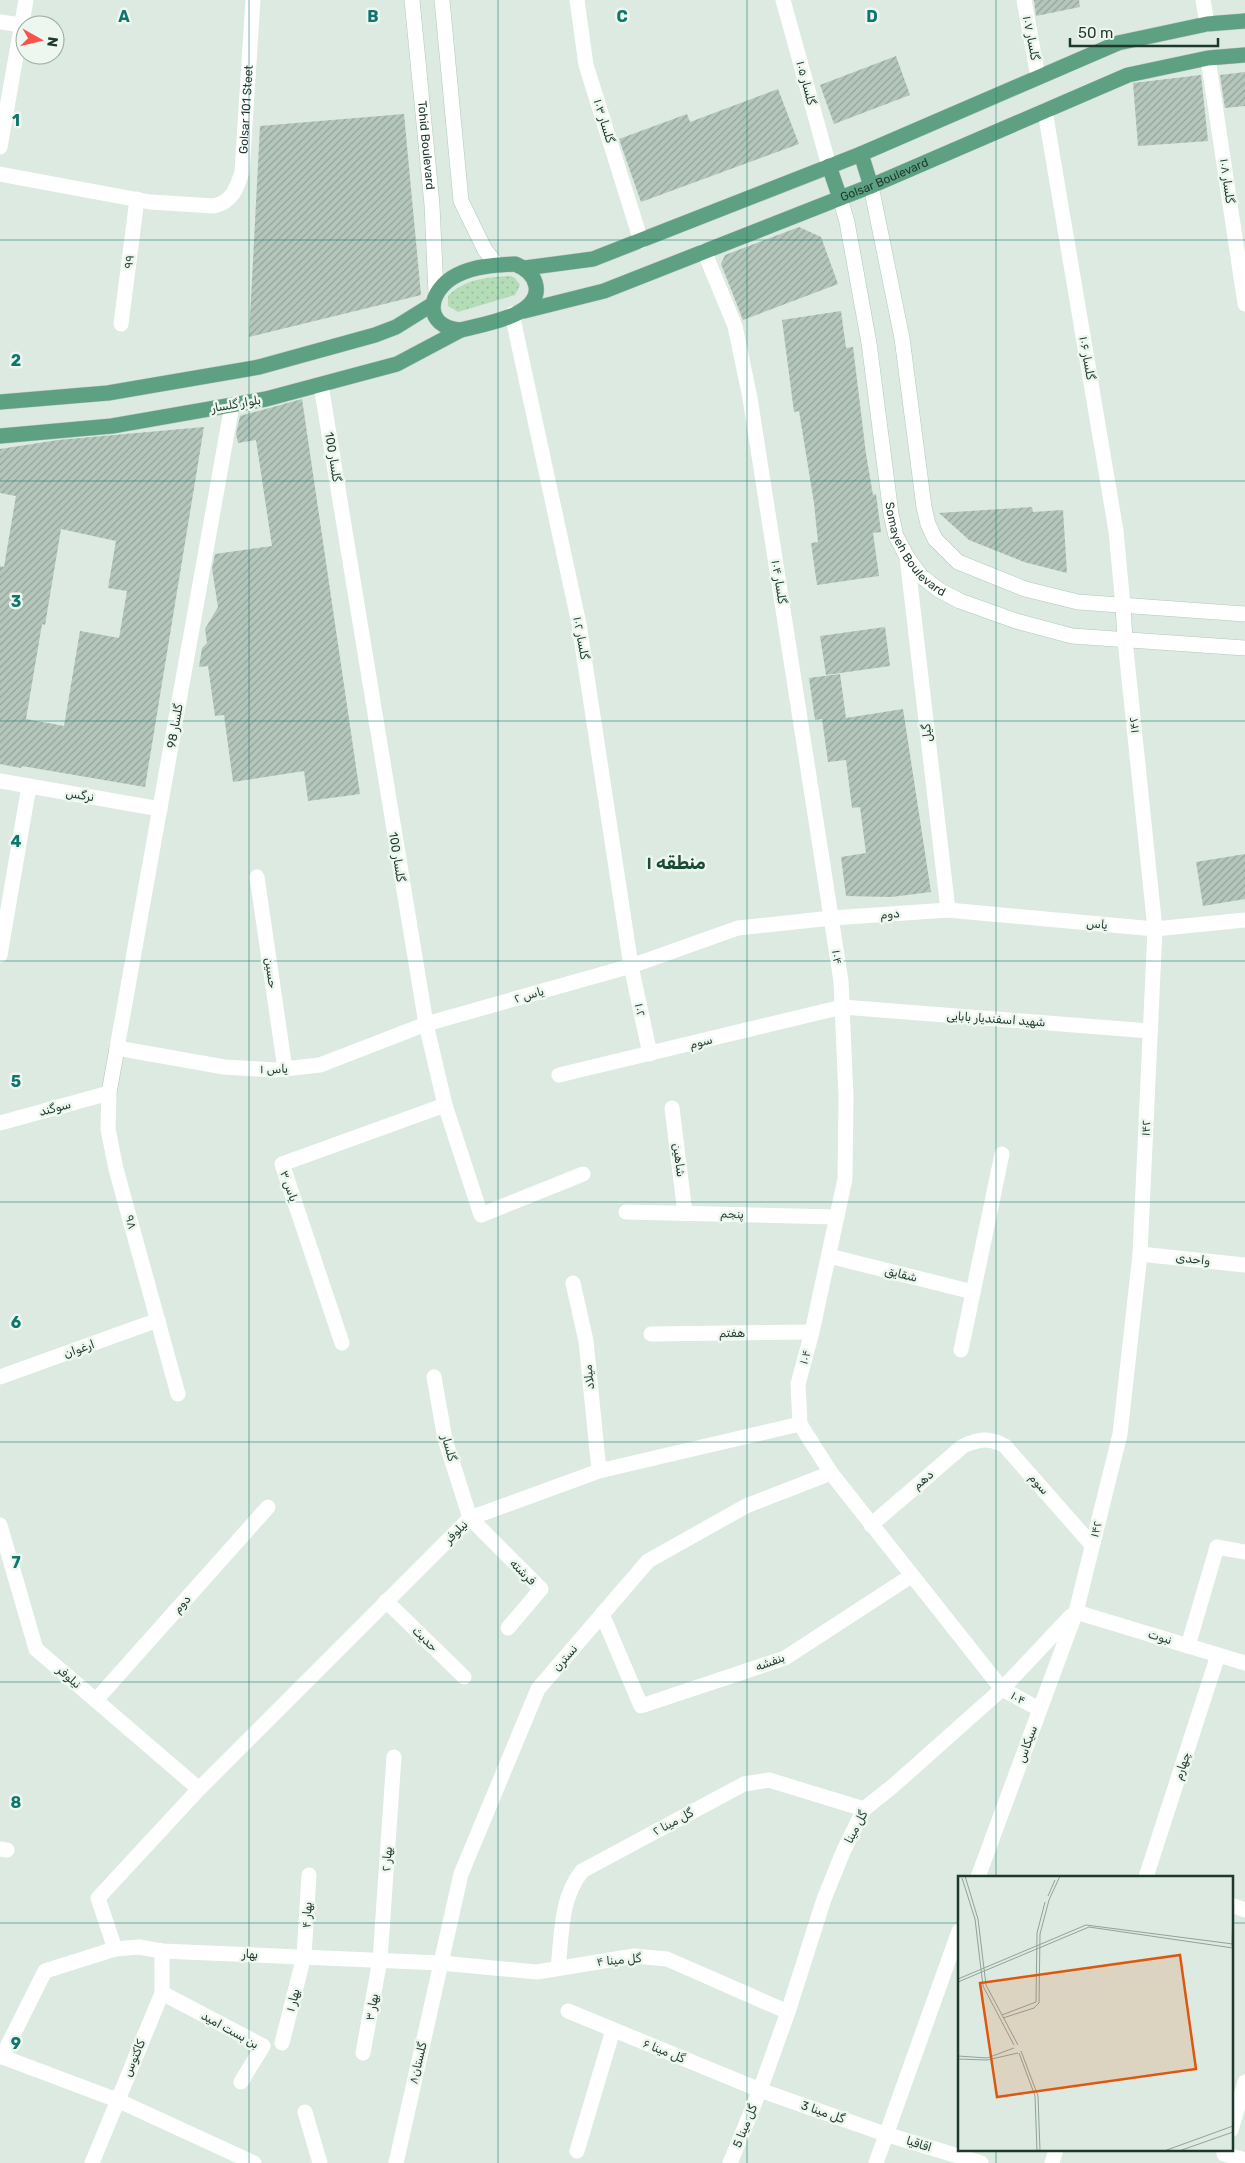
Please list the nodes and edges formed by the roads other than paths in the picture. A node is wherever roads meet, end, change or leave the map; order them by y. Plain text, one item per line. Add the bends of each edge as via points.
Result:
1 (26, 0) edge
2 (253, 0) edge
3 (412, 0) edge
4 (442, 0) edge
5 (577, 0) edge
6 (783, 0) edge
7 (1024, 0) edge
8 (1202, 0) edge
9 (24, 15) edge
10 (1245, 21) edge
11 (0, 22) edge
12 (15, 24) edge
13 (1207, 24) junction
14 (1245, 55) edge
15 (1208, 58) junction
16 (15, 64) edge
17 (1038, 77) junction
18 (1045, 111) junction
19 (0, 147) edge
20 (861, 154) junction
21 (829, 166) junction
22 (0, 174) edge
23 (871, 186) junction
24 (840, 198) junction
25 (137, 200) junction
26 (640, 241) junction
27 (704, 251) junction
28 (497, 265) junction
29 (525, 268) junction
30 (434, 298) junction
31 (1245, 304) edge
32 (518, 313) junction
33 (121, 324) dead end
34 (461, 330) junction
35 (321, 384) junction
36 (0, 402) edge
37 (232, 405) junction
38 (0, 436) edge
39 (907, 557) junction
40 (1123, 606) junction
41 (1245, 614) edge
42 (1125, 640) junction
43 (1245, 648) edge
44 (0, 781) edge
45 (30, 786) junction
46 (160, 809) junction
47 (257, 877) dead end
48 (948, 910) junction
49 (832, 918) junction
50 (1245, 920) edge
51 (1155, 929) junction
52 (0, 955) edge
53 (632, 966) junction
54 (842, 1008) junction
55 (426, 1024) junction
56 (1150, 1031) junction
57 (117, 1048) junction
58 (650, 1054) junction
59 (285, 1069) junction
60 (559, 1075) dead end
61 (109, 1093) junction
62 (445, 1106) junction
63 (672, 1108) dead end
64 (0, 1123) edge
65 (1002, 1154) dead end
66 (583, 1174) dead end
67 (626, 1212) dead end
68 (685, 1213) junction
69 (837, 1217) junction
70 (1140, 1254) junction
71 (829, 1256) junction
72 (1245, 1265) edge
73 (573, 1283) dead end
74 (973, 1292) junction
75 (158, 1320) junction
76 (812, 1332) junction
77 (651, 1334) dead end
78 (342, 1343) dead end
79 (961, 1350) dead end
80 (0, 1377) edge
81 (434, 1377) dead end
82 (178, 1394) dead end
83 (800, 1424) junction
84 (977, 1440) joint
85 (598, 1471) junction
86 (831, 1473) junction
87 (268, 1507) dead end
88 (470, 1518) junction
89 (872, 1524) junction
90 (0, 1525) edge
91 (1092, 1545) junction
92 (1245, 1552) edge
93 (911, 1576) junction
94 (386, 1602) junction
95 (1076, 1612) junction
96 (602, 1614) junction
97 (508, 1628) dead end
98 (1188, 1646) junction
99 (1218, 1655) junction
100 (1245, 1662) edge
101 (464, 1677) dead end
102 (1002, 1689) junction
103 (96, 1700) junction
104 (1039, 1709) junction
105 (394, 1757) dead end
106 (200, 1789) junction
107 (864, 1809) junction
108 (309, 1875) dead end
109 (978, 1876) edge
110 (1146, 1876) edge
111 (1232, 1905) edge
112 (1245, 1910) edge
113 (958, 1934) edge
114 (115, 1949) junction
115 (162, 1951) junction
116 (304, 1956) junction
117 (380, 1960) junction
118 (441, 1963) junction
119 (558, 1968) junction
120 (162, 1993) junction
121 (568, 2011) dead end
122 (788, 2012) junction
123 (614, 2030) junction
124 (282, 2043) dead end
125 (363, 2054) dead end
126 (1, 2056) edge
127 (241, 2082) dead end
128 (1245, 2082) edge
129 (760, 2090) junction
130 (117, 2100) junction
131 (305, 2112) dead end
132 (1232, 2127) edge
133 (885, 2134) junction
134 (1056, 2150) edge
135 (576, 2151) dead end
136 (1224, 2155) edge
137 (1245, 2160) edge
138 (92, 2163) edge
139 (254, 2163) edge
140 (320, 2163) edge
141 (396, 2163) edge
142 (730, 2163) edge
143 (876, 2163) edge
144 (981, 2163) edge
145 (1052, 2163) edge

1 - 9 street
2 - 25 street, Golsar 101 Steet via 242,172 237,188 224,204 214,206
3 - 30 street, Tohid Boulevard via 432,205
4 - 28 street via 462,201 485,250
5 - 26 street, گلسار ۱۰۳ via 586,65
6 - 21 street, گلسار ۱۰۵
7 - 17 street, گلسار ۱۰۷
8 - 13 street
10 - 13 main road
11 - 12 street
13 - 17 main road via 1118,43
14 - 15 main road, Golsar Boulevard
15 - 18 main road, Golsar Boulevard via 1128,75
15 - 31 street, گلسار ۱۰۸
16 - 19 street
17 - 20 main road
18 - 23 main road, Golsar Boulevard
18 - 40 street, گلسار ۱۰۶ via 1116,531
20 - 21 main road
20 - 23 main road
21 - 24 main road
21 - 26 main road
22 - 25 street
23 - 24 main road, Golsar Boulevard
23 - 40 street, Somayeh Boulevard via 902,338 924,507 935,539 958,562 1026,589 1078,602
24 - 27 main road, Golsar Boulevard
24 - 39 street, Somayeh Boulevard via 869,343 891,514 896,536
25 - 33 street, ۹۹
26 - 29 main road via 593,259
27 - 32 main road, Golsar Boulevard via 604,291
27 - 49 street, گلسار ۱۰۴ via 735,326 750,398
28 - 29 main road via 515,264
28 - 30 main road via 456,276
29 - 32 main road via 533,276 535,296
30 - 34 main road via 436,316 442,324
30 - 36 main road via 396,327 259,366 108,393
32 - 34 main road, Golsar Boulevard
32 - 53 street, گلسار ۱۰۲ via 579,624
34 - 35 main road, بلوار گلسار via 397,364
35 - 37 main road, بلوار گلسار
35 - 55 street, گلسار 100
37 - 38 main road, بلوار گلسار via 112,426
37 - 46 street, گلسار 98
39 - 42 street, Somayeh Boulevard via 921,576 960,601 1072,636
39 - 48 street, گیل
40 - 41 street, Somayeh Boulevard
40 - 42 street, گلسار ۱۰۶
42 - 43 street, Somayeh Boulevard
42 - 51 street, ۱۴۲
44 - 45 street, نرگس
45 - 46 street, نرگس
45 - 52 street
46 - 57 street, گلسار 98
47 - 59 street, حسین
48 - 49 street, دوم
48 - 51 street, یاس
49 - 53 street, دوم via 738,928
49 - 54 street, ۱۰۴
50 - 51 street, یاس
51 - 56 street, ۱۴۲
53 - 55 street, یاس ۲
53 - 58 street, ۱۰۲
54 - 56 street, شهید اسفندیار بابایی
54 - 58 street, سوم
54 - 69 street, ۱۰۴ via 846,1097 844,1179
55 - 59 street, یاس ۱ via 320,1066
55 - 62 street, گلسار 100
56 - 70 street, ۱۴۲
57 - 59 street, یاس ۱ via 224,1067
57 - 61 street, ۹۸
58 - 60 street, سوم
61 - 64 street, سوگند
61 - 75 street, ۹۸ via 108,1128 116,1169
62 - 66 street, گلسار 100 via 481,1215
62 - 78 street, یاس ۳ via 282,1164
63 - 68 street, شاهین
65 - 74 street
67 - 68 street, پنجم
68 - 69 street, پنجم
69 - 71 street, ۱۰۴
70 - 72 street, واحدی
70 - 91 street, ۱۴۲ via 1120,1434
71 - 74 street, شقایق
71 - 76 street, ۱۰۴
73 - 85 street, میلاد via 586,1341
74 - 79 street
75 - 80 street, ارغوان
75 - 82 street, ۹۸
76 - 77 street, هفتم
76 - 83 street, ۱۰۴ via 798,1384
81 - 88 street, گلسار via 445,1440
83 - 85 street, نیلوفر
83 - 86 street, ۱۰۴
84 - 89 street, دهم via 963,1446
84 - 91 street, سوم via 992,1439 1004,1446
85 - 88 street, نیلوفر
86 - 89 street, ۱۰۴
86 - 96 street, نسترن via 746,1506 648,1561
87 - 103 street, دوم
88 - 94 street, نیلوفر
88 - 97 street, فرشته via 540,1589
89 - 93 street, ۱۰۴
90 - 103 street, نیلوفر via 36,1649
91 - 95 street, ۱۴۲
92 - 98 street via 1217,1547
93 - 96 street, بنفشه via 785,1658 641,1706
93 - 102 street, ۱۰۴
94 - 101 street, حدیث
94 - 106 street, نیلوفر
95 - 98 street, نبوت
95 - 102 street, گل مینا
95 - 104 street, سیکاس
96 - 118 street, نسترن via 538,1689 461,1874
98 - 99 street, نبوت
99 - 100 street, نبوت
99 - 110 street, چهارم
102 - 104 street, ۱۰۴
102 - 107 street, گل مینا
103 - 106 street, نیلوفر
104 - 109 street, سیکاس
105 - 117 street, بهار ۲
106 - 114 street, نیلوفر via 98,1898
107 - 119 street, گل مینا ۲ via 769,1780 757,1780 736,1788 582,1871 565,1900
107 - 122 street, گل مینا via 824,1899
108 - 116 street, بهار ۴
111 - 112 street
113 - 133 street
114 - 115 street, بهار via 139,1947
114 - 126 street, بهار via 45,1971
115 - 116 street, بهار
115 - 120 street, کاکتوس
116 - 117 street, بهار
116 - 124 street, بهار ۱
117 - 118 street, بهار
117 - 125 street, بهار ۳
118 - 119 street, گل مینا ۴ via 537,1972
118 - 141 street, گلستان۸
119 - 122 street, گل مینا ۴ via 634,1956 667,1959
120 - 127 street, بن بست امید via 263,2046
120 - 130 street, کاکتوس
121 - 123 street, گل مینا ۶
122 - 129 street, گل مینا
123 - 129 street, گل مینا ۶
123 - 135 street
126 - 130 street
128 - 132 street
129 - 133 street, گل مینا 3
129 - 142 street, گل مینا 5
130 - 138 street, کاکتوس
130 - 139 street
131 - 140 street
133 - 143 street
133 - 144 street, اقاقیا
134 - 145 street
136 - 137 street

